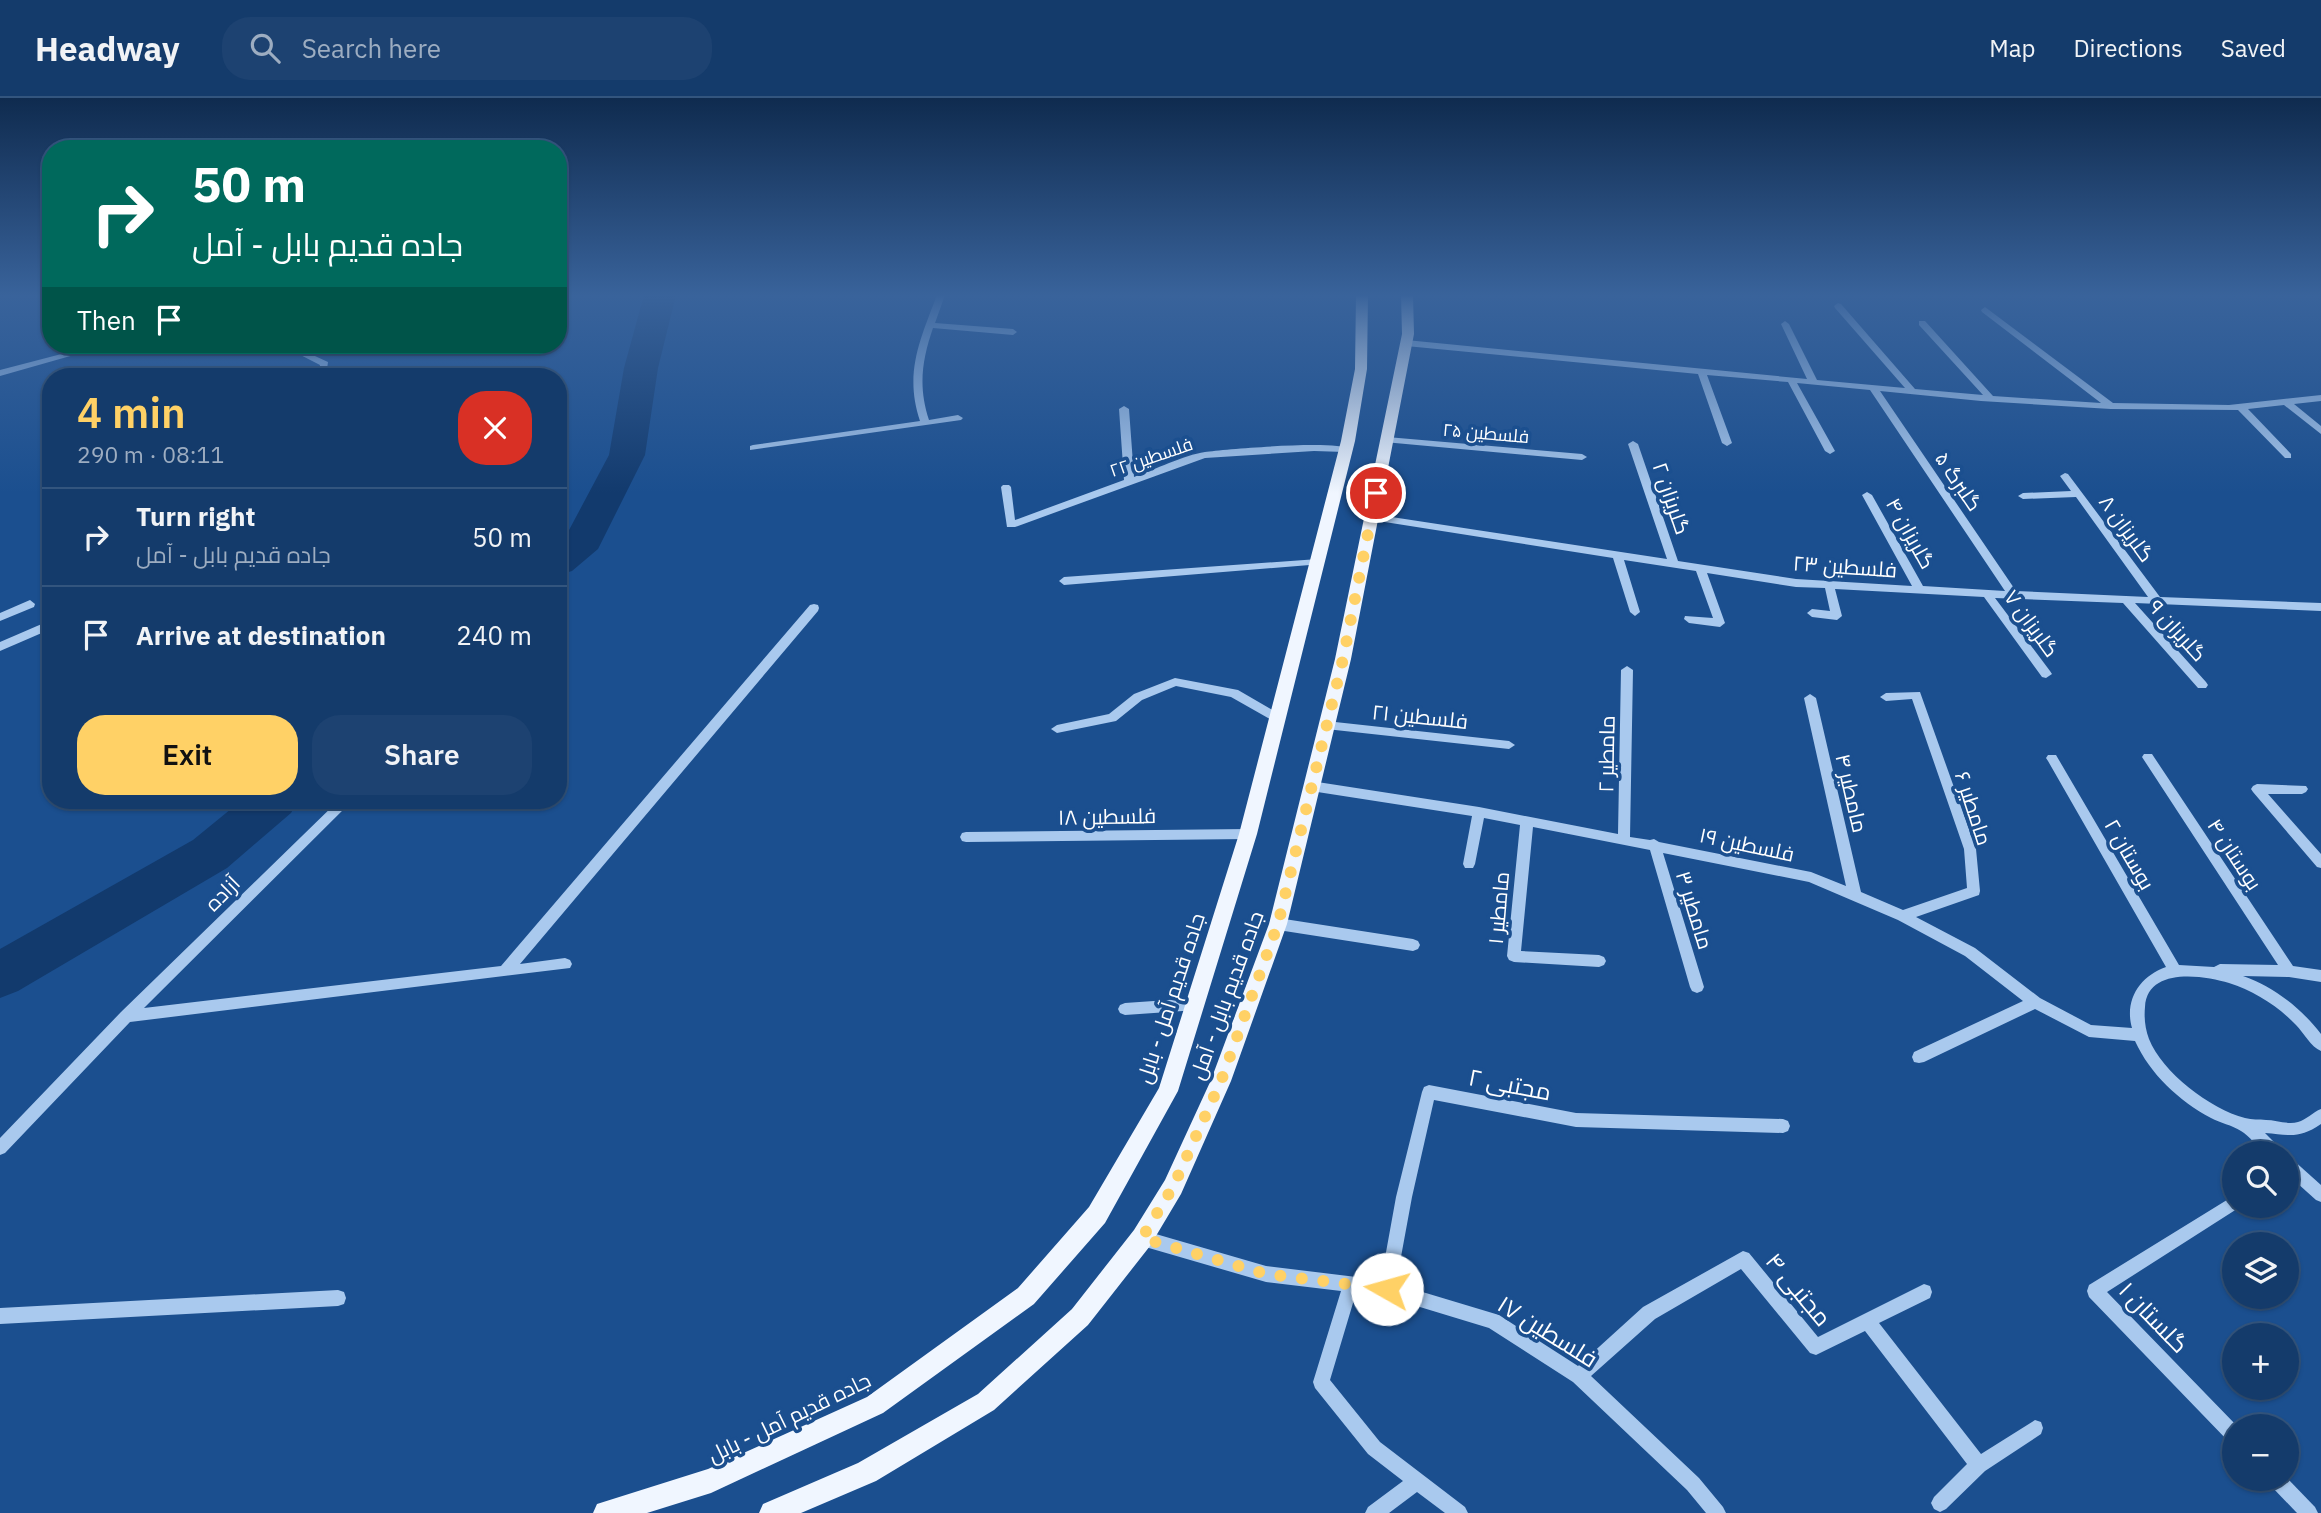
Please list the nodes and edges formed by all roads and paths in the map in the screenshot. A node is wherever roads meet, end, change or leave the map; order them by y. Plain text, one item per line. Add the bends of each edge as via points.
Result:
1 (45, 361) edge
2 (918, 361) edge
3 (1361, 361) edge
4 (1402, 361) edge
5 (1590, 361) edge
6 (1804, 361) edge
7 (1887, 361) edge
8 (1956, 361) edge
9 (2052, 361) edge
10 (1702, 372) junction
11 (0, 373) edge
12 (1791, 380) junction
13 (1814, 383) junction
14 (1873, 388) junction
15 (1913, 391) junction
16 (1990, 398) junction
17 (2321, 398) edge
18 (2286, 402) junction
19 (2111, 406) junction
20 (2241, 406) junction
21 (1125, 409) dead end
22 (958, 418) dead end
23 (925, 423) junction
24 (2321, 431) edge
25 (1387, 440) junction
26 (1727, 443) dead end
27 (1633, 444) dead end
28 (752, 448) dead end
29 (1345, 449) junction
30 (1830, 451) dead end
31 (2288, 456) dead end
32 (1582, 457) dead end
33 (2066, 476) dead end
34 (1129, 480) junction
35 (1006, 487) dead end
36 (2079, 494) junction
37 (1867, 495) dead end
38 (2023, 496) dead end
39 (1371, 517) junction
40 (1618, 556) junction
41 (1318, 562) junction
42 (1675, 564) junction
43 (1700, 568) junction
44 (1064, 581) dead end
45 (1829, 585) junction
46 (1920, 590) junction
47 (1987, 594) junction
48 (2013, 595) junction
49 (2126, 600) junction
50 (2158, 602) junction
51 (30, 604) dead end
52 (2321, 607) edge
53 (814, 608) dead end
54 (1635, 612) dead end
55 (1812, 613) dead end
56 (0, 617) edge
57 (1689, 620) dead end
58 (42, 628) edge
59 (0, 647) edge
60 (1627, 670) dead end
61 (2046, 674) dead end
62 (2202, 685) dead end
63 (1886, 697) dead end
64 (1810, 698) dead end
65 (1279, 719) junction
66 (1326, 725) junction
67 (1057, 729) dead end
68 (1509, 745) dead end
69 (2148, 757) dead end
70 (2052, 758) dead end
71 (1311, 786) junction
72 (2302, 789) dead end
73 (338, 809) edge
74 (1479, 812) junction
75 (1527, 821) junction
76 (1248, 834) junction
77 (966, 837) dead end
78 (1624, 839) junction
79 (1654, 844) junction
80 (2321, 863) edge
81 (1469, 864) dead end
82 (1856, 896) junction
83 (1903, 916) junction
84 (1278, 924) junction
85 (1413, 945) dead end
86 (1599, 961) dead end
87 (565, 964) dead end
88 (2175, 970) junction
89 (2200, 970) junction
90 (505, 971) junction
91 (2290, 971) junction
92 (2321, 976) edge
93 (1697, 987) dead end
94 (2035, 1002) junction
95 (1197, 1004) junction
96 (1125, 1009) dead end
97 (126, 1016) junction
98 (2140, 1035) junction
99 (2321, 1045) edge
100 (1919, 1057) dead end
101 (2321, 1116) edge
102 (2245, 1125) junction
103 (1783, 1126) dead end
104 (2263, 1141) edge
105 (0, 1149) edge
106 (2299, 1176) edge
107 (2321, 1195) edge
108 (2222, 1210) edge
109 (1142, 1238) junction
110 (1351, 1284) junction
111 (1387, 1289) junction
112 (1924, 1292) dead end
113 (338, 1298) dead end
114 (0, 1316) edge
115 (1867, 1321) junction
116 (1579, 1376) junction
117 (2222, 1423) edge
118 (2035, 1428) dead end
119 (1979, 1465) junction
120 (1418, 1481) junction
121 (2288, 1491) edge
122 (1940, 1503) dead end
123 (2321, 1507) edge
124 (606, 1513) edge
125 (772, 1513) edge
126 (1374, 1513) edge
127 (1459, 1513) edge
128 (1717, 1513) edge
129 (2311, 1513) edge

1 - 11 street
2 - 23 street via 915,399
3 - 29 main road, جاده قدیم آمل - بابل
4 - 25 main road, جاده قدیم بابل - آمل
5 - 10 street
6 - 13 street
7 - 15 street
8 - 16 street
9 - 19 street
10 - 12 street
10 - 26 street
12 - 13 street
12 - 30 street
13 - 14 street
14 - 15 street
14 - 48 street, گلبرگ ۵
15 - 16 street
16 - 19 street
17 - 18 street
18 - 20 street
18 - 24 street
19 - 20 street
20 - 31 street
21 - 34 street
22 - 23 street
23 - 28 street
25 - 32 street, فلسطین ۲۵
25 - 39 main road, جاده قدیم بابل - آمل
27 - 42 street, گلریزان ۲
29 - 34 street, فلسطین ۲۲ via 1204,455
29 - 41 main road, جاده قدیم آمل - بابل
33 - 36 street, گلریزان ۸
34 - 35 street, فلسطین ۲۲ via 1011,524
36 - 38 street
36 - 50 street, گلریزان ۸
37 - 46 street, گلریزان ۴
39 - 40 street, فلسطین ۲۳
39 - 66 main road, جاده قدیم بابل - آمل
40 - 42 street, فلسطین ۲۳
40 - 54 street
41 - 44 street
41 - 65 main road, جاده قدیم آمل - بابل
42 - 43 street, فلسطین ۲۳
43 - 45 street, فلسطین ۲۳
43 - 57 street via 1720,623
45 - 46 street, فلسطین ۲۳
45 - 55 street via 1837,616
46 - 47 street, فلسطین ۲۳
47 - 48 street, فلسطین ۲۳
47 - 61 street, گلریزان ۷
48 - 49 street, فلسطین ۲۳
49 - 50 street, فلسطین ۲۳
49 - 62 street, گلریزان ۹
50 - 52 street, فلسطین ۲۳
51 - 56 street
53 - 90 street
58 - 59 street
60 - 78 street, مامطیر ۲
63 - 83 street, مامطیر ۶ via 1916,695 1970,849 1974,891
64 - 82 street, مامطیر ۴
65 - 67 street via 1234,693 1175,682 1138,696 1112,718
65 - 76 main road, جاده قدیم آمل - بابل
66 - 68 street, فلسطین ۲۱
66 - 71 main road, جاده قدیم بابل - آمل
69 - 91 street, بوستان ۴
70 - 88 street, بوستان ۲
71 - 74 street, فلسطین ۱۹
71 - 84 main road, جاده قدیم بابل - آمل
72 - 80 street via 2257,789
73 - 97 street, آزاده
74 - 75 street, فلسطین ۱۹
74 - 81 street
75 - 78 street, فلسطین ۱۹
75 - 86 street, مامطیر ۱ via 1514,956
76 - 77 street, فلسطین ۱۸
76 - 95 main road, جاده قدیم آمل - بابل
78 - 79 street, فلسطین ۱۹
79 - 82 street, فلسطین ۱۹ via 1811,877
79 - 93 street, مامطیر ۳
82 - 83 street, فلسطین ۱۹
83 - 94 street, فلسطین ۱۹ via 1970,952
84 - 85 street
84 - 109 main road, جاده قدیم بابل - آمل via 1221,1081 1173,1187
87 - 90 street
88 - 89 street
88 - 98 street via 2154,978 2140,992 2135,1012
89 - 91 street
89 - 99 street via 2260,989 2287,1008
90 - 97 street
91 - 92 street
94 - 98 street, فلسطین ۱۹ via 2089,1031
94 - 100 street
95 - 96 street
95 - 124 main road, جاده قدیم آمل - بابل via 1168,1091 1097,1215 1026,1296 875,1405 711,1481
97 - 105 street, آزاده
98 - 102 street via 2159,1068 2191,1098
101 - 102 street via 2296,1130
102 - 104 street
103 - 111 street, مجتبی ۲ via 1576,1120 1429,1092
106 - 107 street
108 - 117 street, گلستان ۱ via 2095,1291
109 - 110 street, فلسطین ۱۷ via 1266,1274
109 - 125 main road, جاده قدیم بابل - آمل via 1080,1317 986,1402 867,1472
110 - 111 street, فلسطین ۱۷
110 - 120 street via 1321,1382 1374,1448
111 - 116 street, فلسطین ۱۷ via 1493,1321
112 - 115 street, مجتبی ۴
113 - 114 street
115 - 116 street, مجتبی ۴ via 1816,1347 1743,1259 1648,1313
115 - 119 street
116 - 128 street, فلسطین ۱۷ via 1693,1484
118 - 119 street
119 - 122 street
120 - 126 street
120 - 127 street
121 - 129 street
123 - 129 street

